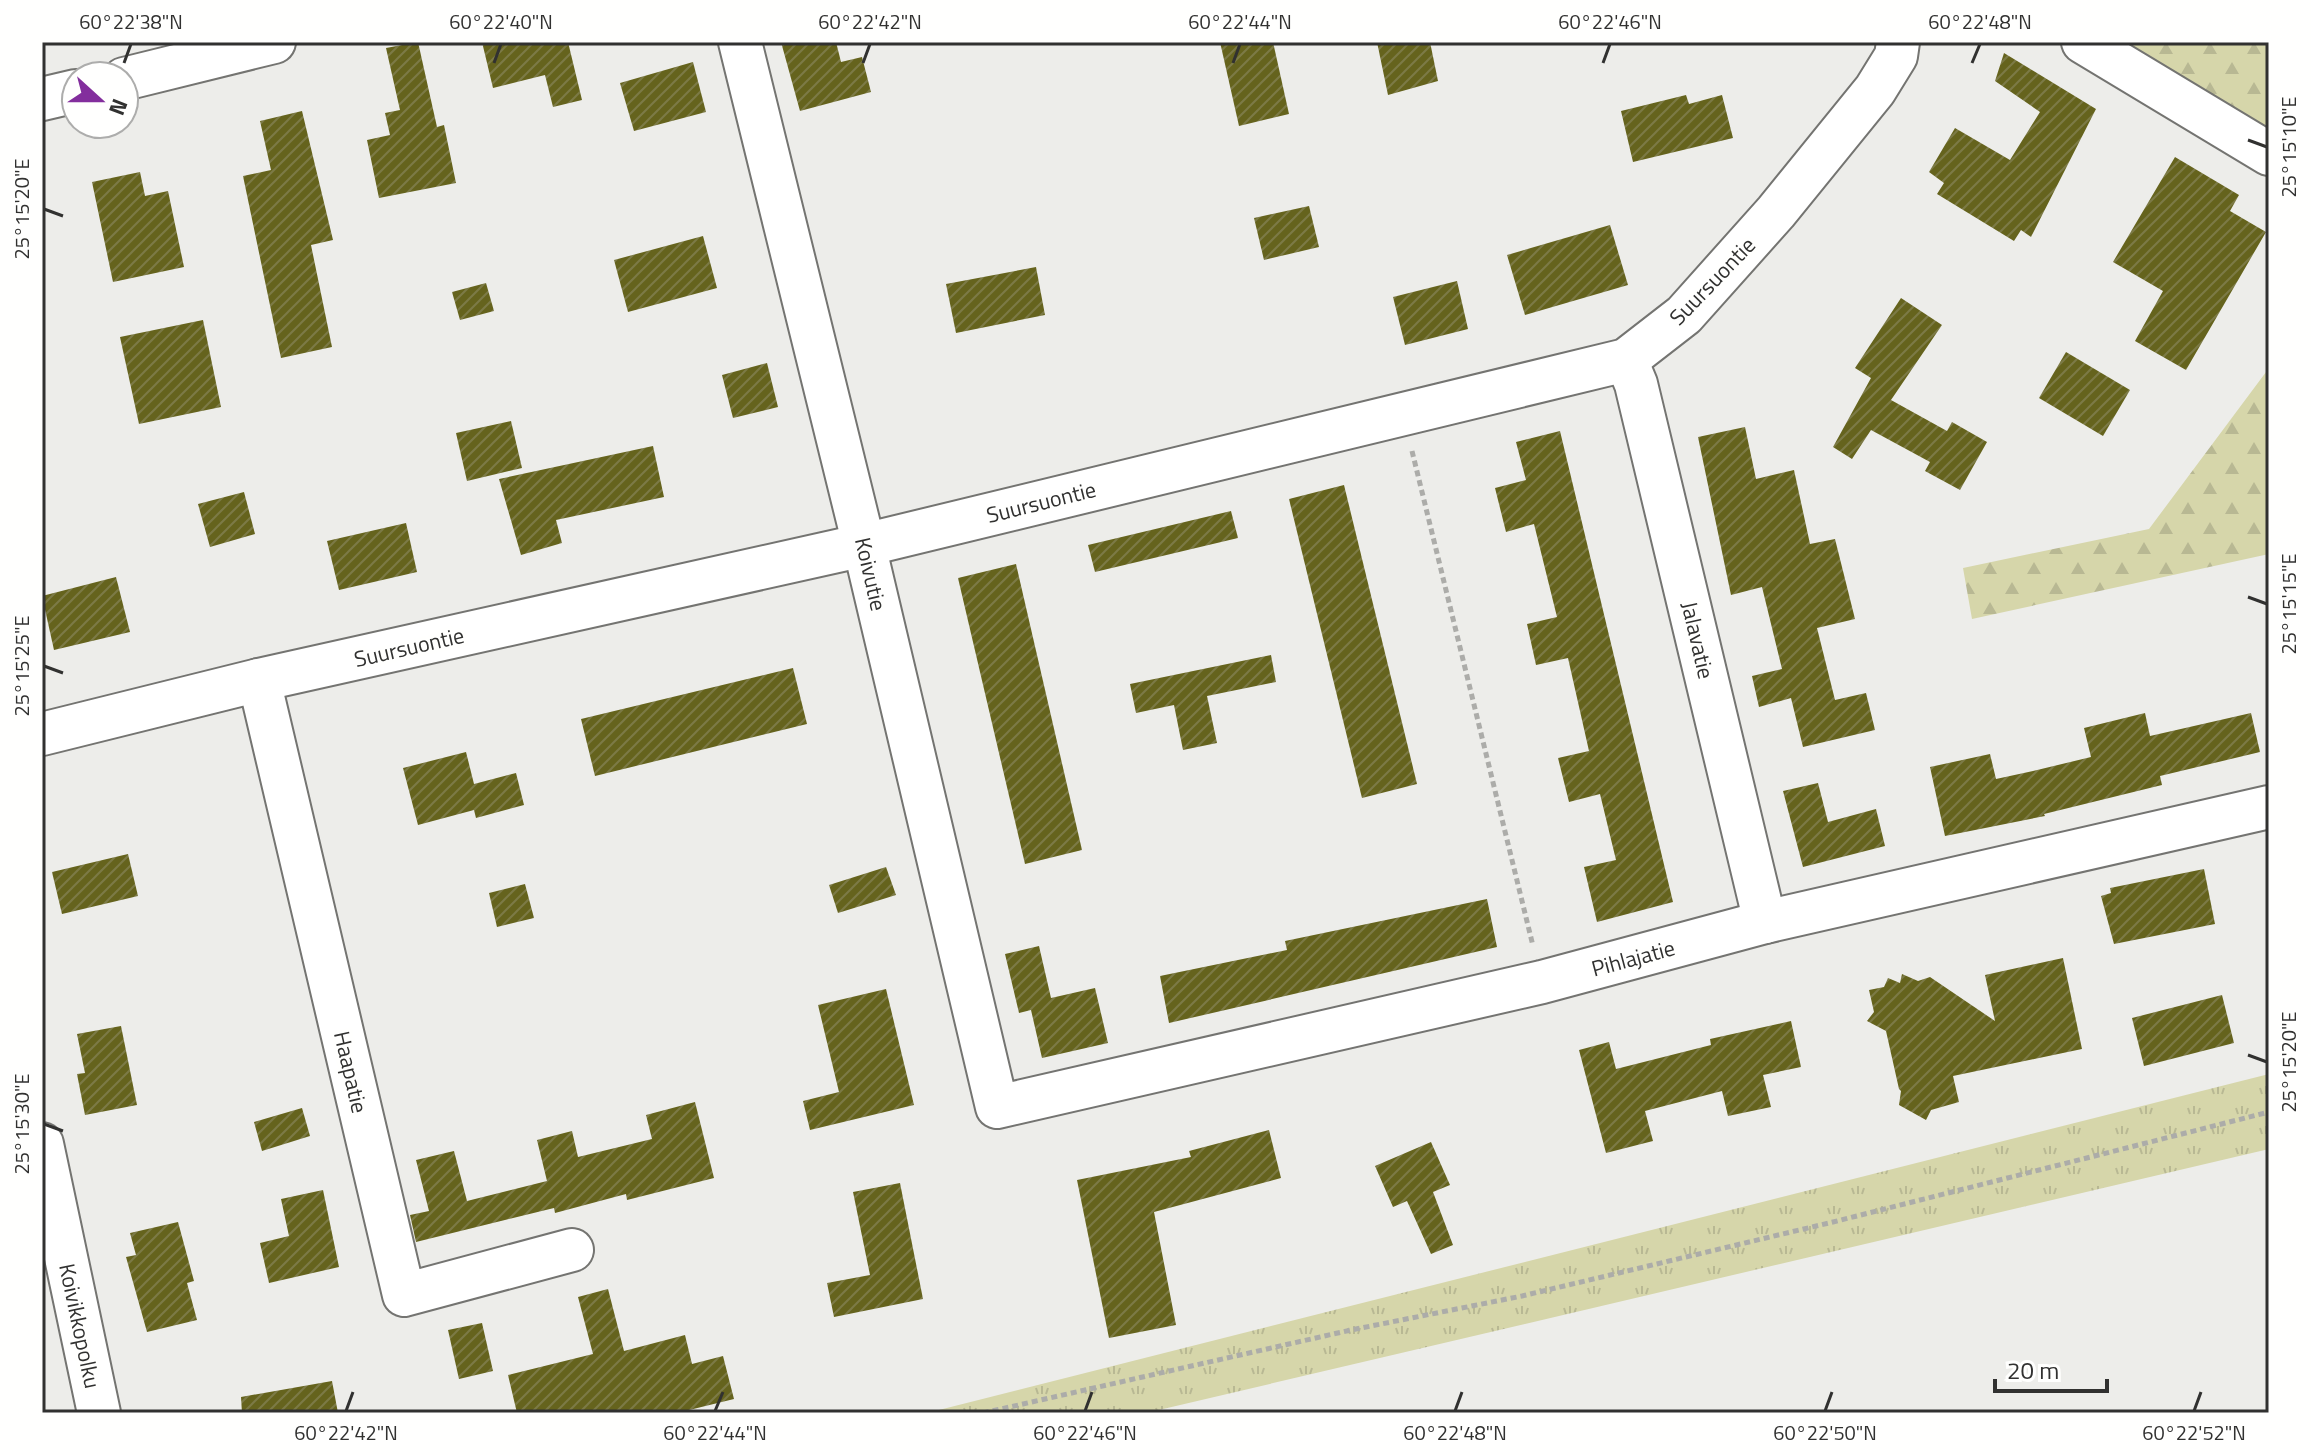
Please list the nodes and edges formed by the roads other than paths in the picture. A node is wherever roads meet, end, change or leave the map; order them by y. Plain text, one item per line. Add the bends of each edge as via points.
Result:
1 (274, 42) edge
2 (740, 42) edge
3 (1898, 42) edge
4 (2083, 42) edge
5 (140, 75) edge
6 (2269, 154) edge
7 (1626, 360) junction
8 (864, 545) junction
9 (259, 680) junction
10 (42, 734) edge
11 (2269, 807) edge
12 (1765, 922) junction
13 (997, 1107) joint
14 (42, 1144) edge
15 (572, 1250) dead end
16 (99, 1413) edge

1 - 5 street
2 - 8 street, Koivutie
3 - 7 street, Suursuontie via 1896,56 1875,90 1776,212 1684,315
4 - 6 street
7 - 8 street, Suursuontie
7 - 12 street, Jalavatie
8 - 9 street, Suursuontie
8 - 13 street, Koivutie
9 - 10 street, Suursuontie
9 - 15 street, Haapatie via 404,1295
11 - 12 street, Pihlajatie
12 - 13 street, Pihlajatie via 1542,982
14 - 16 street, Koivikkopolku

